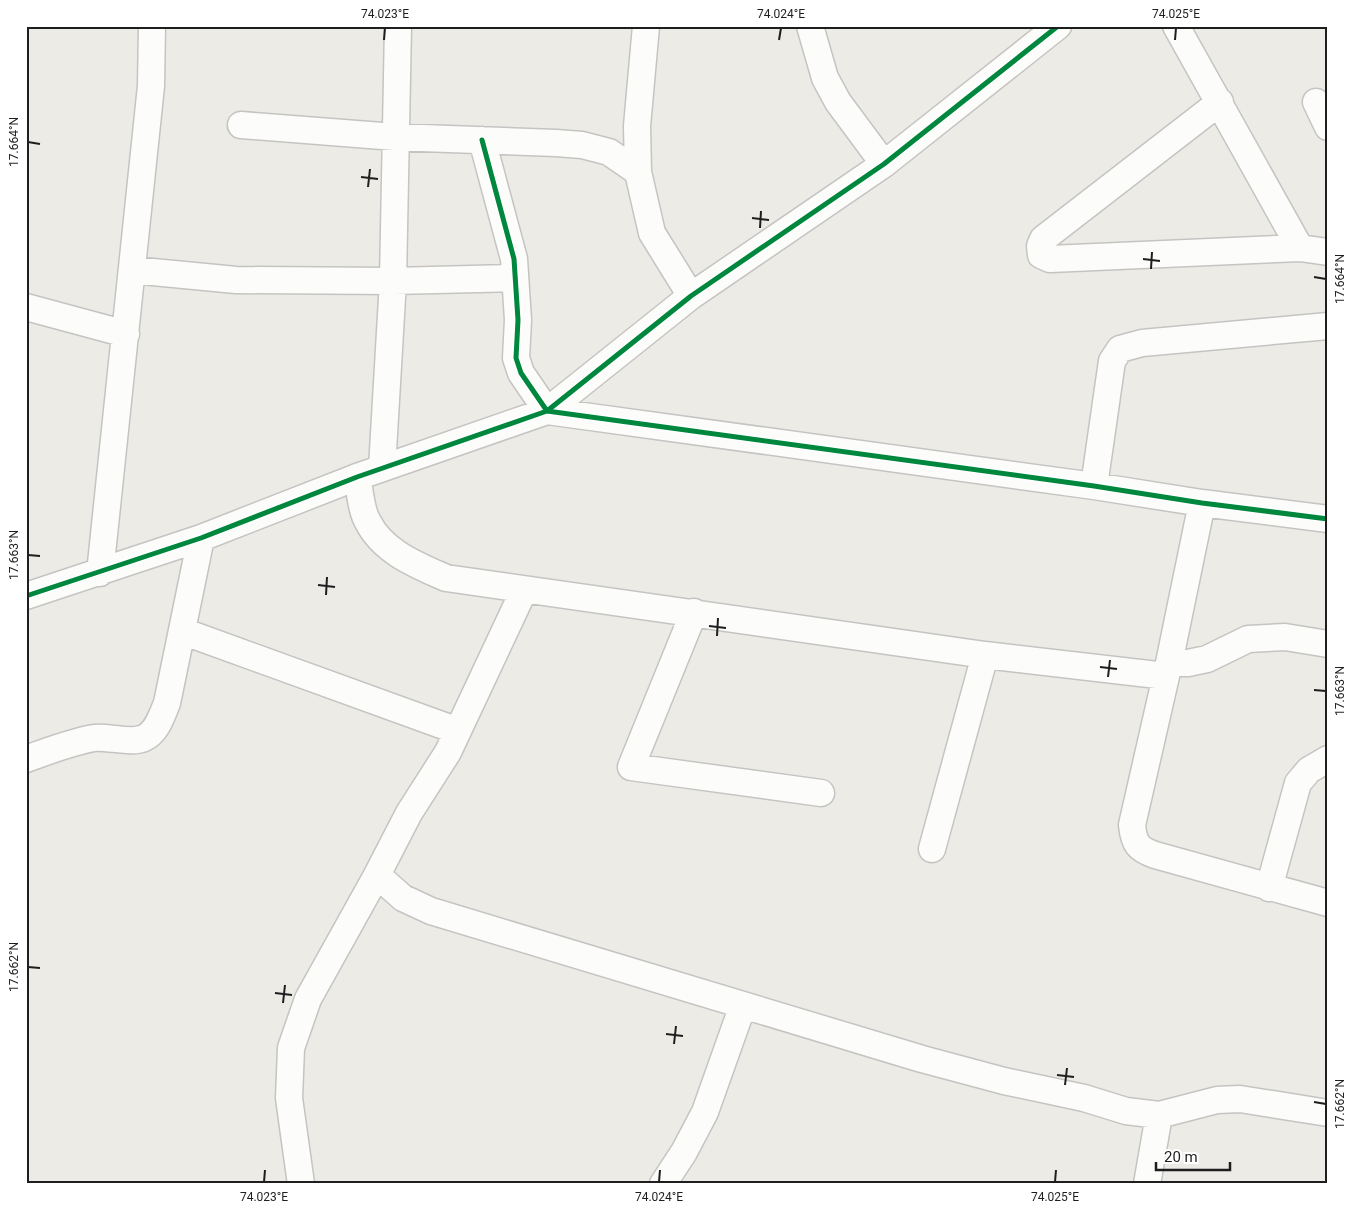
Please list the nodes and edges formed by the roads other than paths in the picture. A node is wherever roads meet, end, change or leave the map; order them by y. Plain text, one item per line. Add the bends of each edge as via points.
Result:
1 (152, 26) edge
2 (398, 26) edge
3 (646, 26) edge
4 (810, 26) edge
5 (1058, 26) edge
6 (1176, 26) edge
7 (1220, 102) junction
8 (1316, 102) dead end
9 (240, 125) dead end
10 (1328, 127) edge
11 (396, 137) junction
12 (482, 140) junction
13 (884, 164) junction
14 (638, 172) junction
15 (1300, 248) junction
16 (1328, 252) edge
17 (132, 270) junction
18 (516, 278) junction
19 (393, 281) junction
20 (691, 296) junction
21 (26, 308) edge
22 (1328, 326) edge
23 (126, 334) junction
24 (546, 411) junction
25 (382, 468) junction
26 (357, 477) junction
27 (1094, 486) junction
28 (1202, 503) junction
29 (1328, 519) edge
30 (201, 538) junction
31 (100, 573) junction
32 (524, 590) junction
33 (26, 596) edge
34 (694, 612) junction
35 (182, 631) junction
36 (1328, 644) edge
37 (985, 655) junction
38 (1167, 669) junction
39 (458, 731) junction
40 (26, 759) edge
41 (1328, 759) edge
42 (822, 793) dead end
43 (932, 849) dead end
44 (377, 875) junction
45 (1269, 888) junction
46 (1328, 903) edge
47 (743, 1005) junction
48 (1328, 1113) edge
49 (1159, 1115) junction
50 (301, 1184) edge
51 (663, 1184) edge
52 (1147, 1184) edge

1 - 17 street via 151,86
2 - 11 street
3 - 14 street via 637,126
4 - 13 street via 825,78 838,102
5 - 13 street
6 - 7 street
7 - 15 street
7 - 15 street via 1043,239 1041,254 1050,259
8 - 10 street
9 - 11 street
11 - 12 street
11 - 19 street
12 - 14 street via 582,145 608,152
12 - 18 street via 514,259
13 - 20 street
14 - 20 street via 652,233
15 - 16 street
17 - 19 street via 236,280
17 - 23 street
18 - 19 street
18 - 24 street via 516,358 520,373
19 - 25 street
20 - 24 street
21 - 23 street
22 - 27 street via 1142,343 1120,349 1112,361
23 - 31 street
24 - 25 street
24 - 27 street
25 - 26 street
26 - 30 street
26 - 32 street via 366,521 380,540 410,562 446,578
27 - 28 street
28 - 29 street
28 - 38 street
30 - 31 street
30 - 35 street
31 - 33 street
32 - 34 street
32 - 39 street
34 - 37 street
34 - 42 street via 631,767
35 - 39 street
35 - 40 street via 167,703 157,727 144,738 96,738
36 - 38 street via 1285,637 1248,639 1207,659
37 - 38 street
37 - 43 street
38 - 45 street via 1132,825 1134,839 1142,850 1155,856
39 - 44 street via 409,813
41 - 45 street via 1309,770 1298,783
44 - 47 street via 403,898 431,911
44 - 50 street via 308,999 291,1048 289,1098
45 - 46 street
47 - 49 street via 977,1074 1126,1111
47 - 51 street via 705,1112
48 - 49 street via 1240,1099 1217,1100
49 - 52 street

